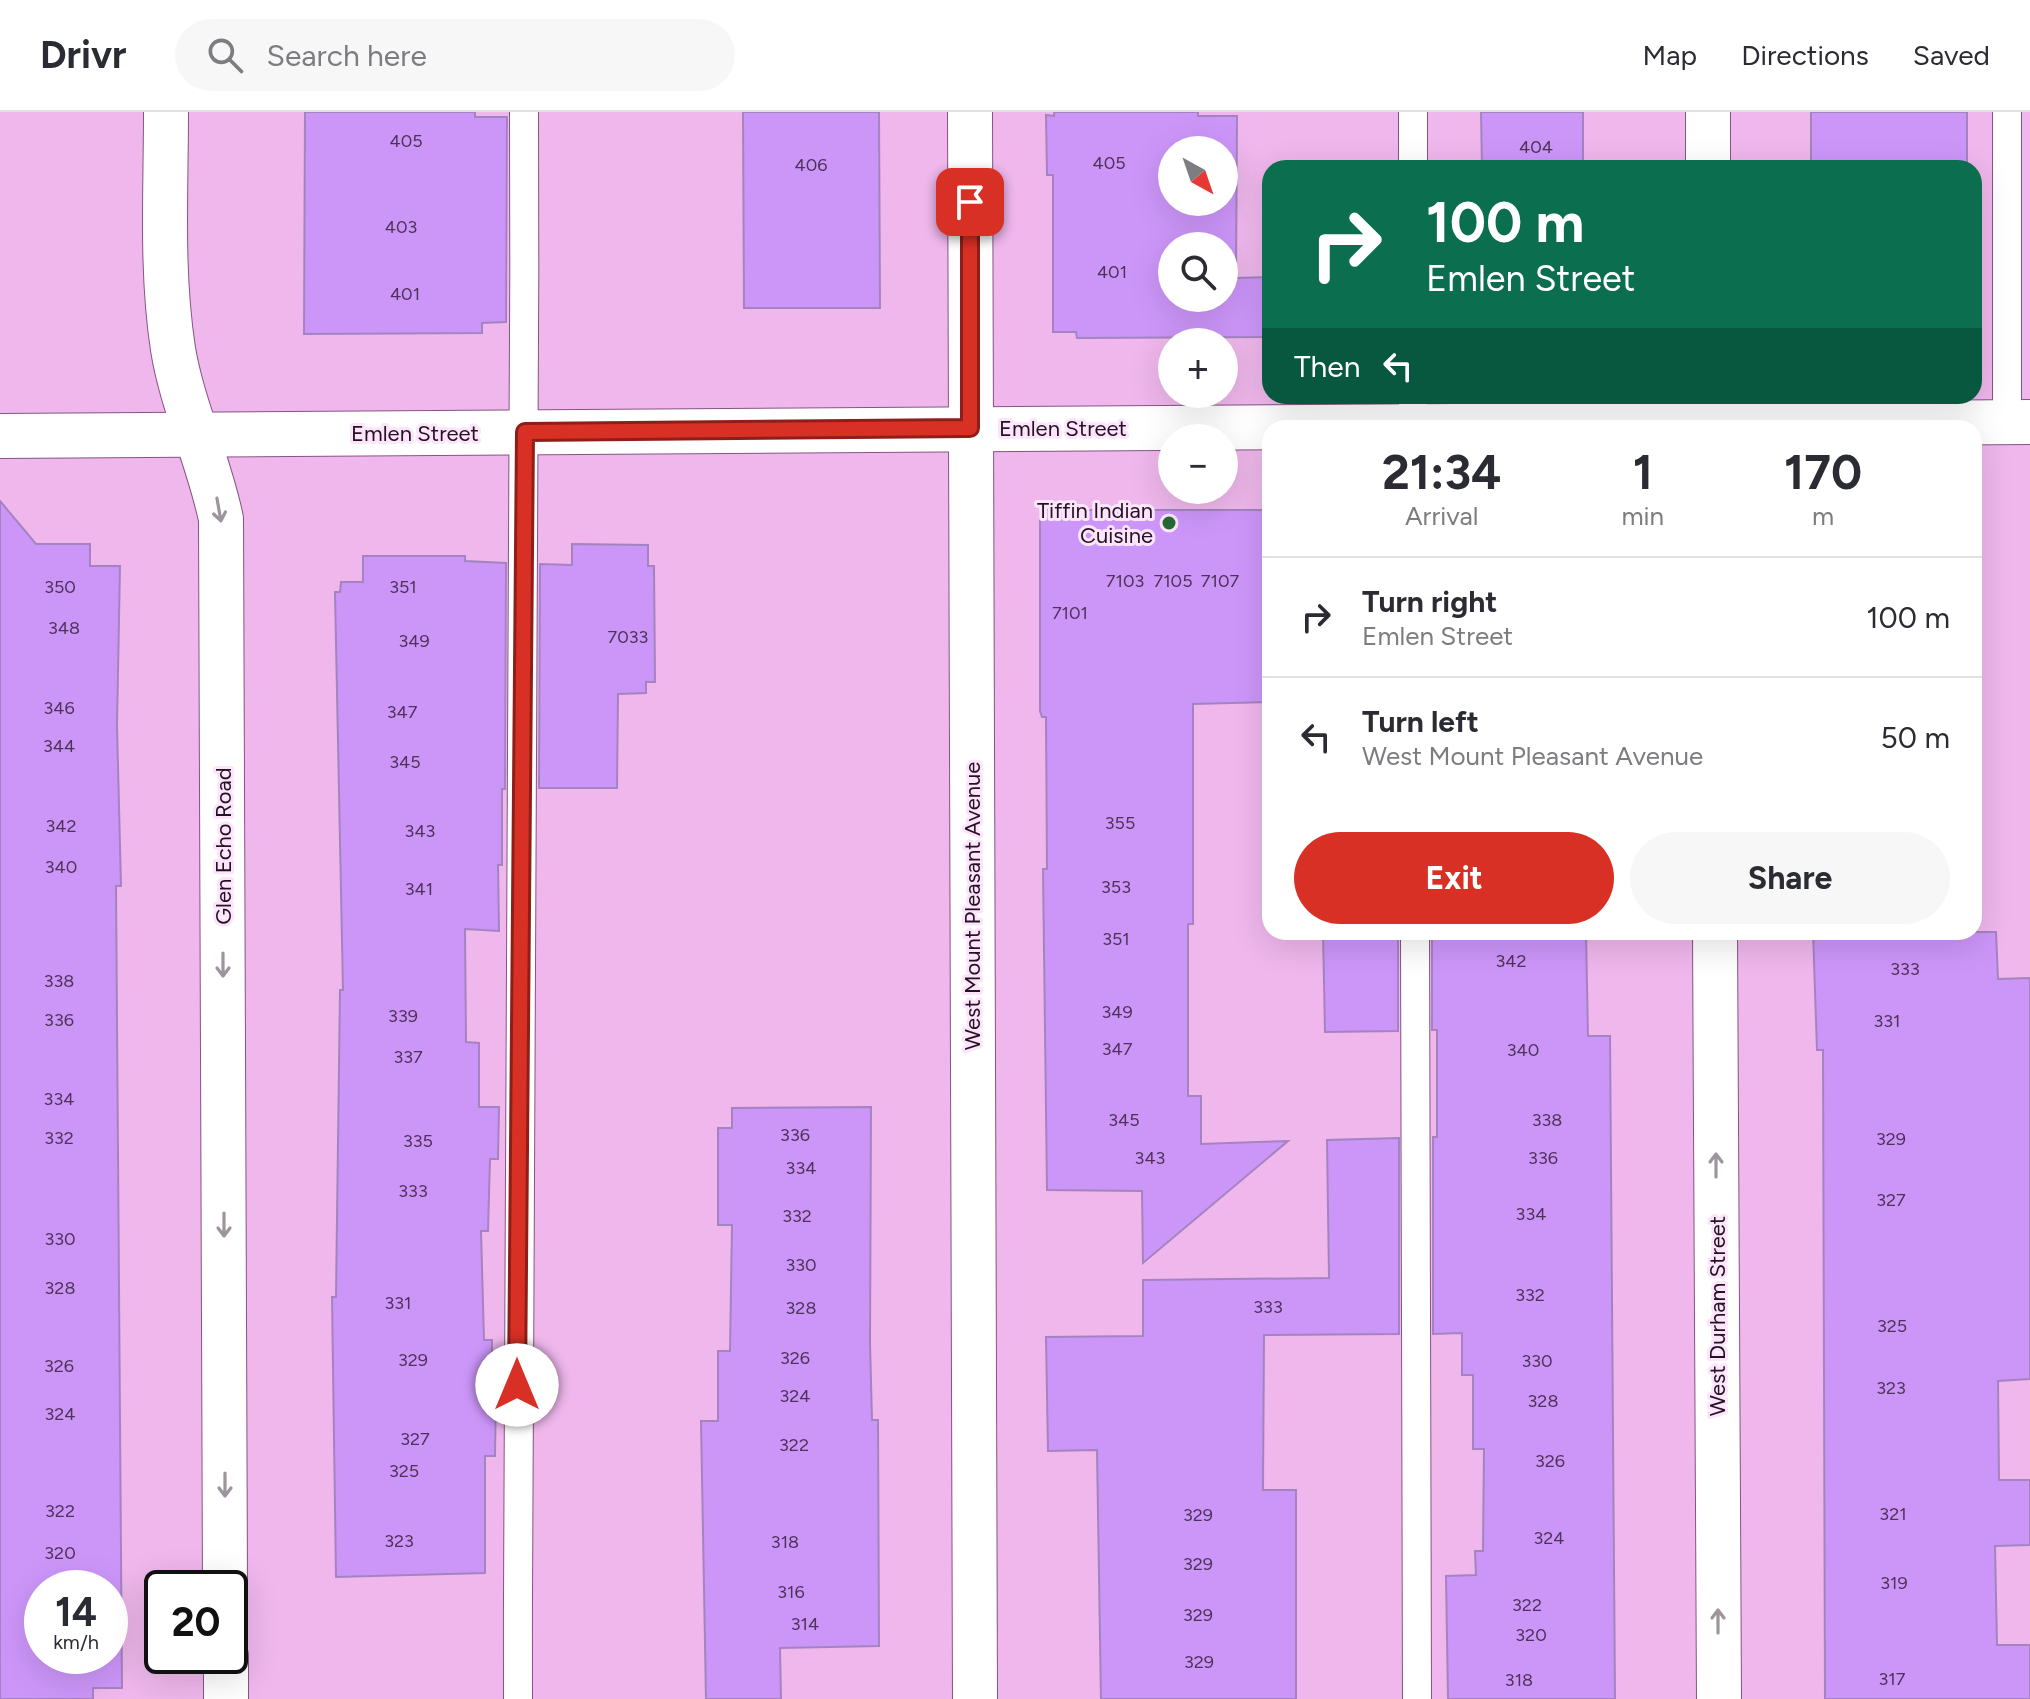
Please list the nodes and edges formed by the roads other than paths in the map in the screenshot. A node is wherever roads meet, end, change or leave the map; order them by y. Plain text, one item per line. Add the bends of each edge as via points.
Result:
1 (166, 112) edge
2 (524, 112) edge
3 (970, 112) edge
4 (1413, 112) edge
5 (1708, 112) edge
6 (2007, 112) edge
7 (1413, 160) edge
8 (1708, 160) edge
9 (1711, 416) edge
10 (1413, 417) edge
11 (1292, 420) edge
12 (1916, 420) edge
13 (1262, 421) edge
14 (1982, 421) edge
15 (2018, 422) edge
16 (970, 428) junction
17 (525, 432) junction
18 (199, 434) junction
19 (0, 436) edge
20 (1415, 940) edge
21 (1715, 940) edge
22 (225, 1570) edge
23 (226, 1674) edge
24 (226, 1699) edge
25 (518, 1699) edge
26 (975, 1699) edge
27 (1417, 1699) edge
28 (1719, 1699) edge

1 - 18 street, Glen Echo Road via 169,319 184,393
2 - 17 lane
3 - 16 street, West Mount Pleasant Avenue
4 - 7 lane
5 - 8 street
6 - 15 lane
9 - 10 street, Emlen Street
9 - 12 street, Emlen Street
10 - 11 street, Emlen Street
13 - 16 street, Emlen Street
14 - 15 street, Emlen Street
16 - 17 street, Emlen Street
16 - 26 street, West Mount Pleasant Avenue
17 - 18 street, Emlen Street
17 - 25 lane
18 - 19 street, Emlen Street
18 -> 22 street, Glen Echo Road via 221,519
20 - 27 lane
28 -> 21 street, West Durham Street
23 - 24 street

